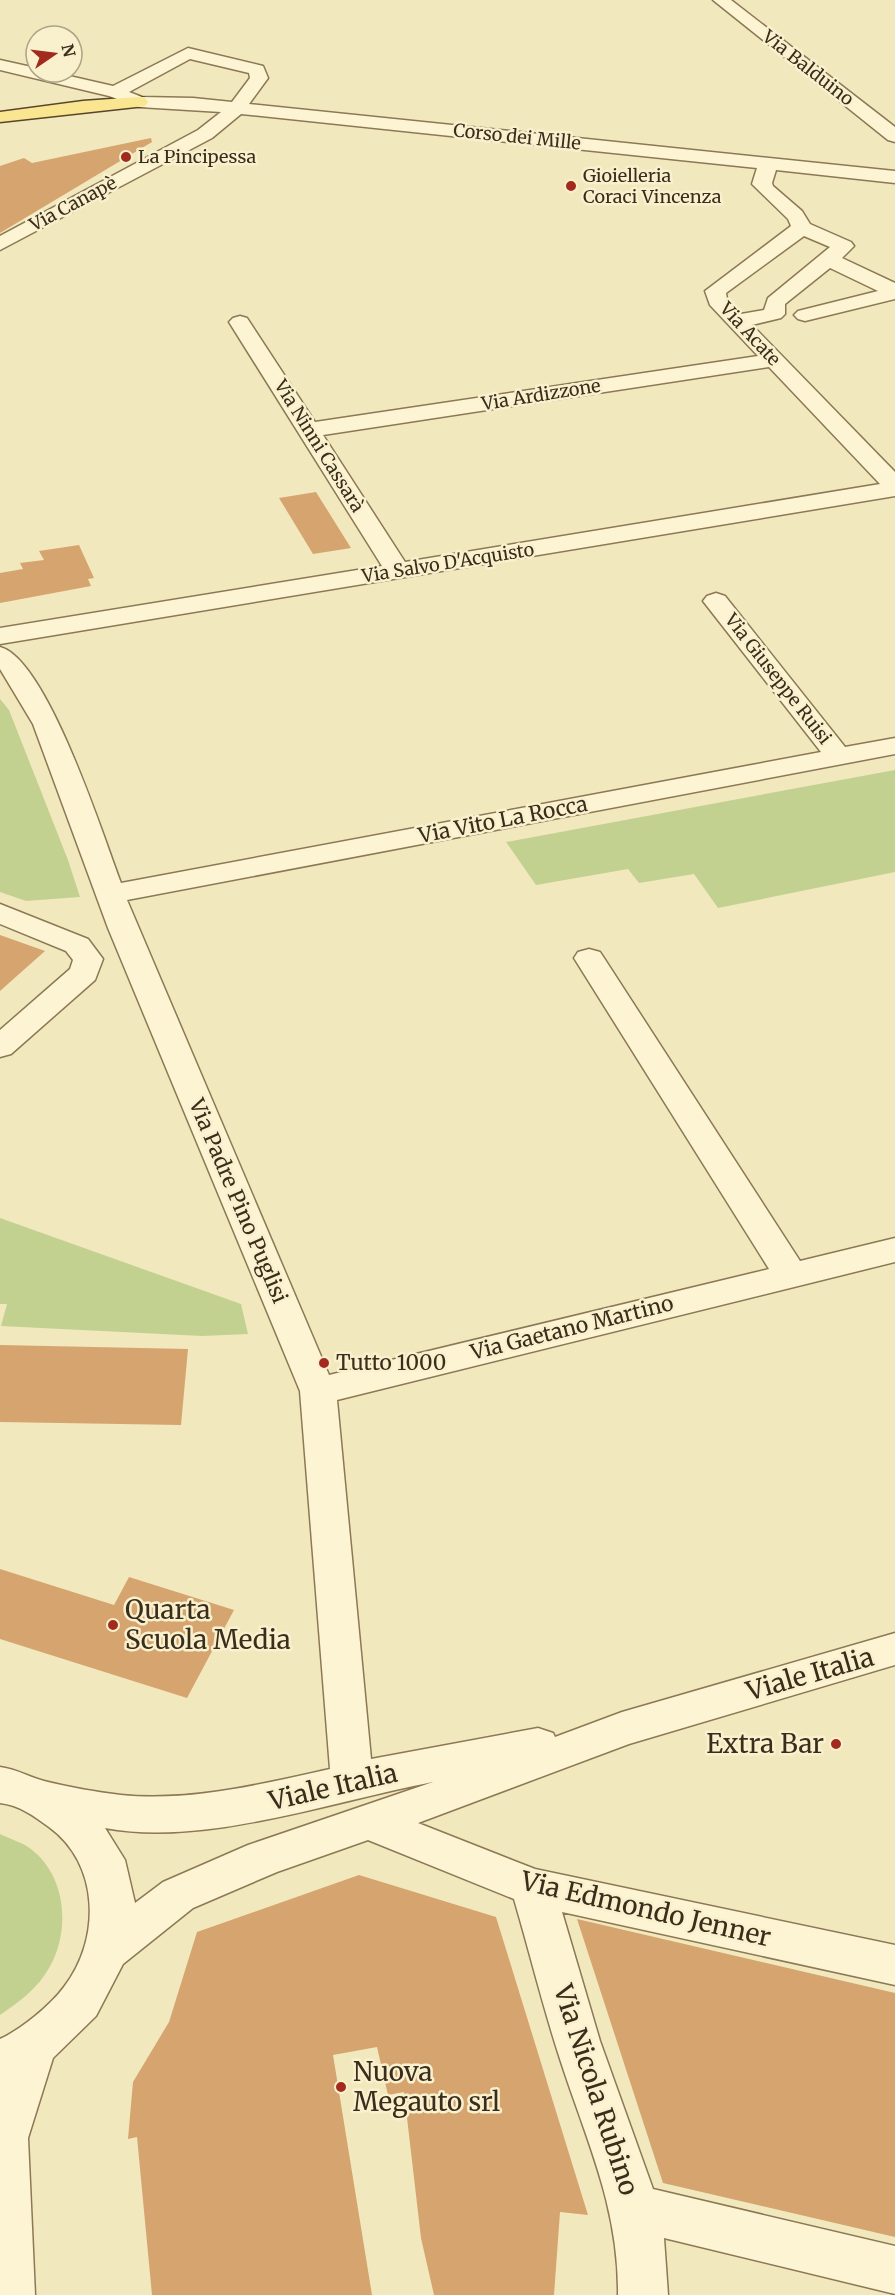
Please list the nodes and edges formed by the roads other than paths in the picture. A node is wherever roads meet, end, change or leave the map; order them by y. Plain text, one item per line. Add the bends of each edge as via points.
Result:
1 (721, 0) edge
2 (0, 64) edge
3 (116, 92) junction
4 (140, 102) junction
5 (237, 108) junction
6 (0, 117) edge
7 (895, 136) edge
8 (768, 164) junction
9 (895, 177) edge
10 (802, 228) junction
11 (0, 244) edge
12 (828, 259) junction
13 (895, 292) edge
14 (805, 315) dead end
15 (737, 321) junction
16 (240, 322) dead end
17 (773, 360) junction
18 (309, 430) junction
19 (895, 488) edge
20 (398, 571) junction
21 (716, 601) dead end
22 (0, 636) edge
23 (0, 655) edge
24 (895, 746) edge
25 (839, 757) junction
26 (111, 894) junction
27 (0, 913) edge
28 (589, 958) dead end
29 (0, 1047) edge
30 (895, 1250) edge
31 (791, 1275) junction
32 (318, 1391) junction
33 (895, 1649) edge
34 (622, 1729) junction
35 (352, 1781) junction
36 (13, 1788) edge
37 (369, 1822) junction
38 (532, 1887) junction
39 (107, 1950) junction
40 (895, 1965) edge
41 (17, 2054) edge
42 (636, 2208) junction
43 (895, 2270) edge
44 (10, 2295) edge
45 (643, 2295) edge

1 - 7 street, Via Balduino
2 - 3 street
3 - 4 street
3 - 5 street, Via Canapè via 188,53 257,70 259,78
4 - 5 street, Corso dei Mille
4 - 6 main road
5 - 8 street, Corso dei Mille
5 - 11 street, Via Canapè via 205,134
8 - 9 street, Corso dei Mille
8 - 10 street via 762,184 800,220
10 - 12 street via 844,246
10 - 15 street, Via Acate via 715,291 717,300
12 - 13 street
12 - 15 street via 776,302 774,314
13 - 14 street
15 - 17 street, Via Acate
16 - 18 street, Via Ninni Cassarà
17 - 18 street, Via Ardizzone
17 - 19 street, Via Acate
18 - 20 street, Via Ninni Cassarà
19 - 20 street, Via Salvo D'Acquisto
20 - 22 street, Via Salvo D'Acquisto
21 - 25 street, Via Giuseppe Ruisi
23 - 26 street, Via Padre Pino Puglisi via 15,669 46,724
24 - 25 street, Via Vito La Rocca
25 - 26 street, Via Vito La Rocca
26 - 32 street, Via Padre Pino Puglisi
27 - 29 street via 77,945 88,959 84,973
28 - 31 street
30 - 31 street, Via Gaetano Martino
31 - 32 street, Via Gaetano Martino
32 - 35 street, Via Padre Pino Puglisi
33 - 34 street, Viale Italia
34 - 35 street, Viale Italia
34 - 37 street, Viale Italia
35 - 36 street, Viale Italia via 254,1804 177,1814 121,1813
36 - 39 street via 78,1824 103,1860 113,1904
37 - 38 street, Via Edmondo Jenner
37 - 39 street, Viale Italia via 263,1858 177,1895
38 - 40 street, Via Edmondo Jenner
38 - 42 street, Via Nicola Rubino via 584,2062
39 - 41 street via 80,2002
41 - 44 street via 4,2138
42 - 43 street
42 - 45 street, Via Nicola Rubino

